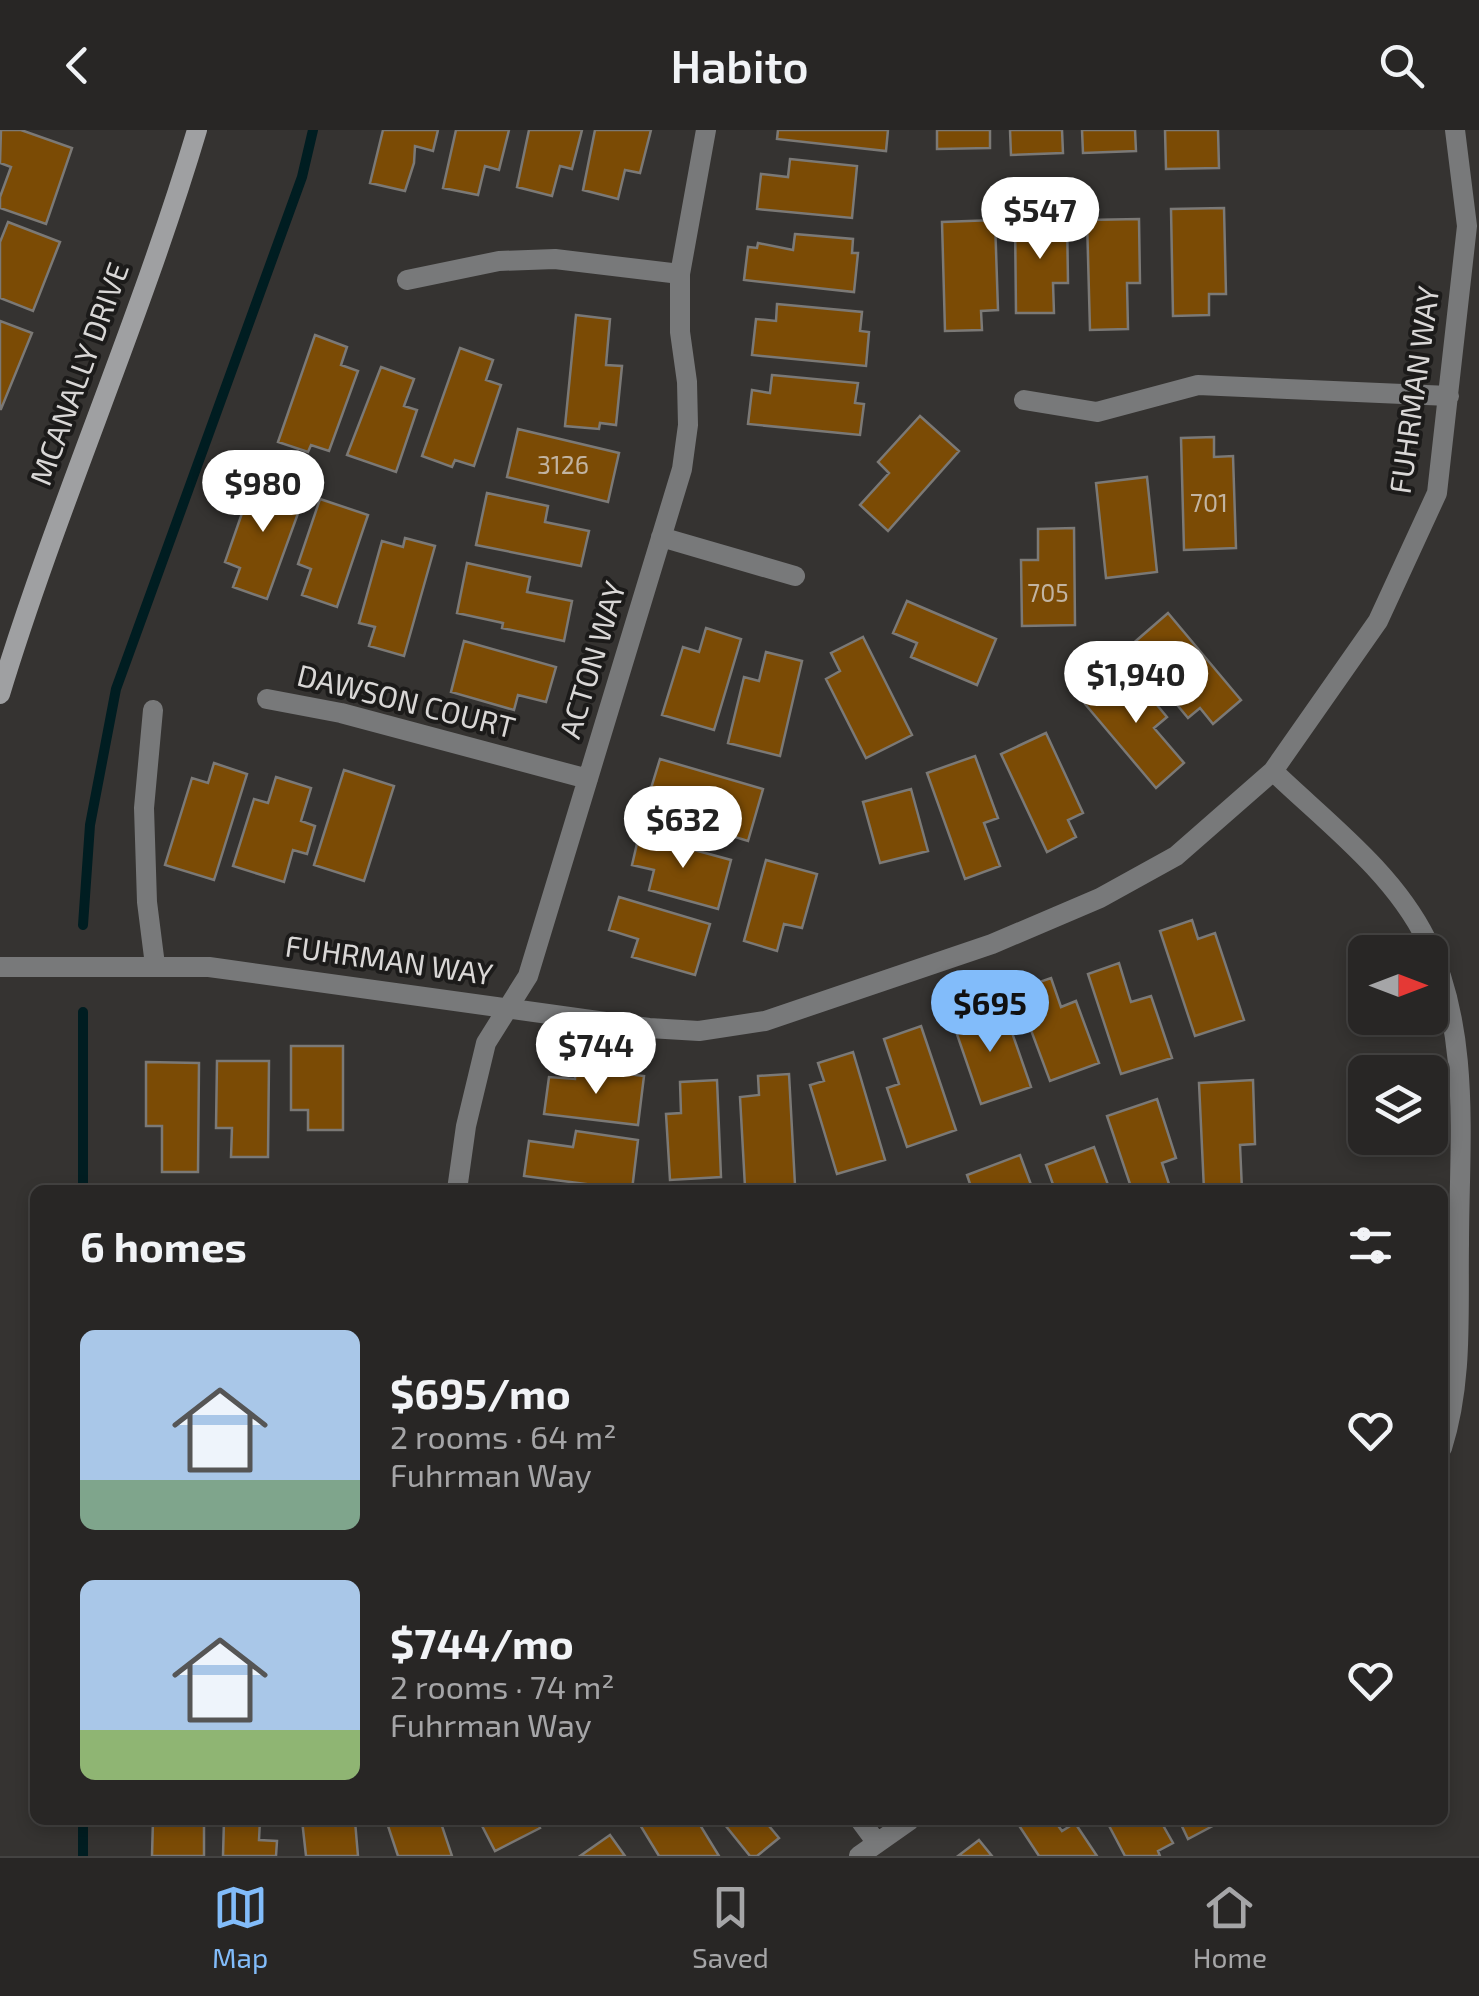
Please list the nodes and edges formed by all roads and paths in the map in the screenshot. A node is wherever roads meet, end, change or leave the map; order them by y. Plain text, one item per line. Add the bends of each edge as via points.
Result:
1 (196, 130) edge
2 (706, 130) edge
3 (1456, 130) edge
4 (680, 274) junction
5 (407, 280) dead end
6 (1449, 396) junction
7 (1024, 400) dead end
8 (661, 537) junction
9 (795, 576) dead end
10 (0, 694) edge
11 (268, 699) dead end
12 (153, 710) dead end
13 (1273, 771) junction
14 (588, 779) junction
15 (156, 966) junction
16 (0, 967) edge
17 (508, 1009) junction
18 (458, 1185) edge
19 (1451, 1239) edge
20 (1448, 1422) edge
21 (864, 1825) edge
22 (903, 1825) edge
23 (877, 1843) junction
24 (859, 1856) edge

1 - 10 street, MCANALLY DRIVE
2 - 4 street, ACTON WAY
3 - 6 street, FUHRMAN WAY via 1467,226
4 - 5 street via 555,259 499,261
4 - 8 street, ACTON WAY via 688,425
6 - 7 street via 1198,384 1097,412
6 - 13 street, FUHRMAN WAY via 1437,493 1378,620
8 - 9 street
8 - 14 street, ACTON WAY
11 - 14 street, DAWSON COURT
12 - 15 street via 144,808
13 - 17 street, FUHRMAN WAY via 1176,856 1100,898 992,944 764,1020 699,1030 649,1028
13 - 19 street via 1376,869 1424,936 1442,977 1459,1073
14 - 17 street, ACTON WAY via 528,976
15 - 16 street, FUHRMAN WAY
15 - 17 street, FUHRMAN WAY via 252,971
17 - 18 street, ACTON WAY via 486,1043
19 - 20 street via 1458,1380
21 - 23 street
22 - 23 street
23 - 24 street

